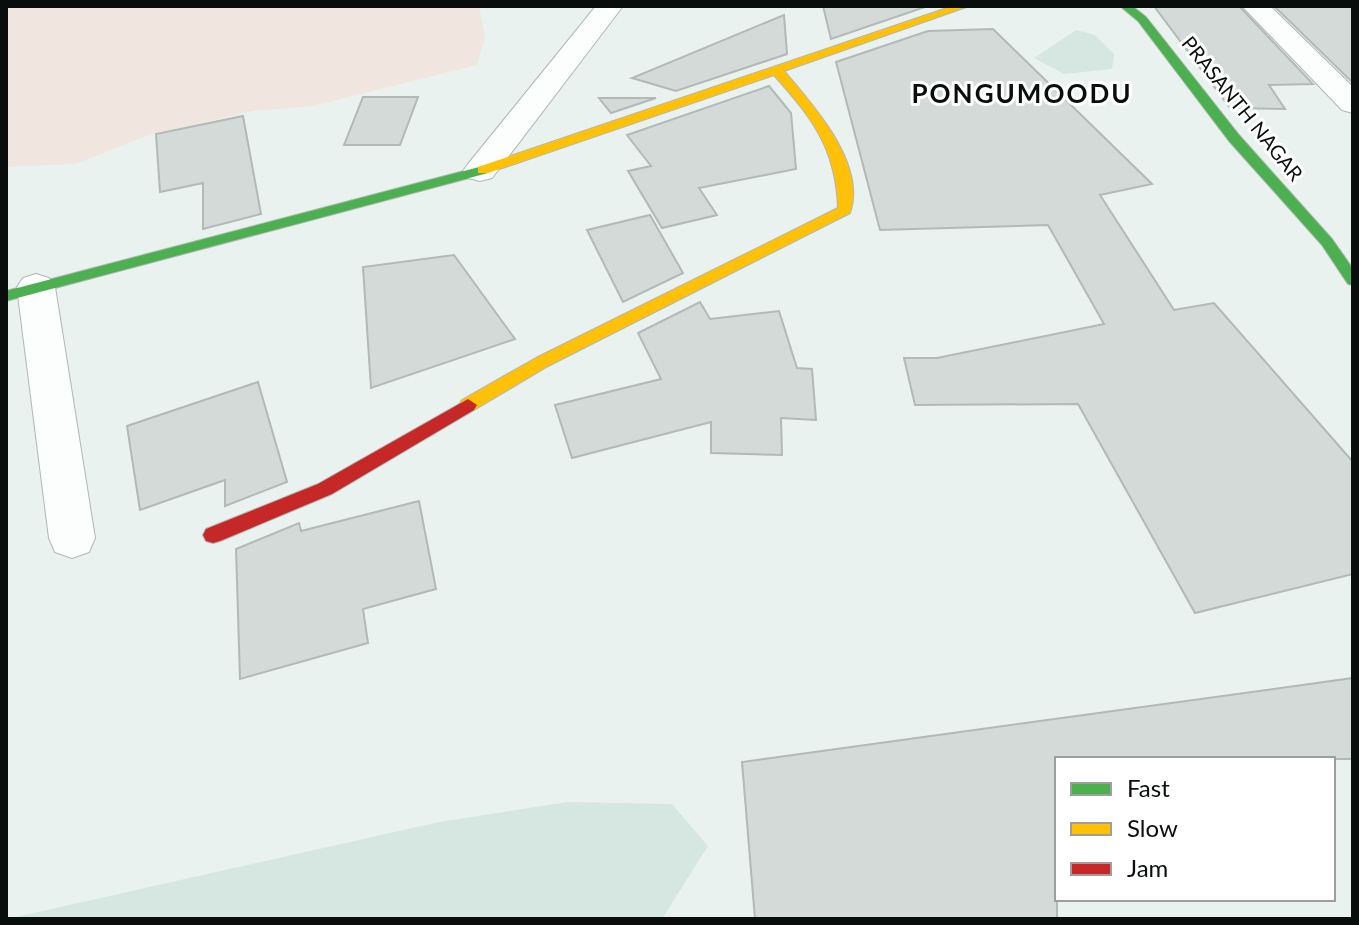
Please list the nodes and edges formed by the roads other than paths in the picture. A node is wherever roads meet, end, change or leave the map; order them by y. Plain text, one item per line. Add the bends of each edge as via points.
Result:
1 (610, 6) edge
2 (964, 6) edge
3 (1125, 6) edge
4 (1255, 6) edge
5 (777, 71) junction
6 (1353, 104) edge
7 (480, 171) junction
8 (1353, 280) edge
9 (21, 291) edge
10 (213, 535) dead end
11 (72, 538) dead end

1 - 7 street
2 - 5 street
3 - 8 street, PRASANTH NAGAR via 1142,19
4 - 6 street
5 - 7 street
5 - 10 street via 843,157 848,181 845,210 542,362 325,489
7 - 9 street
9 - 11 street

